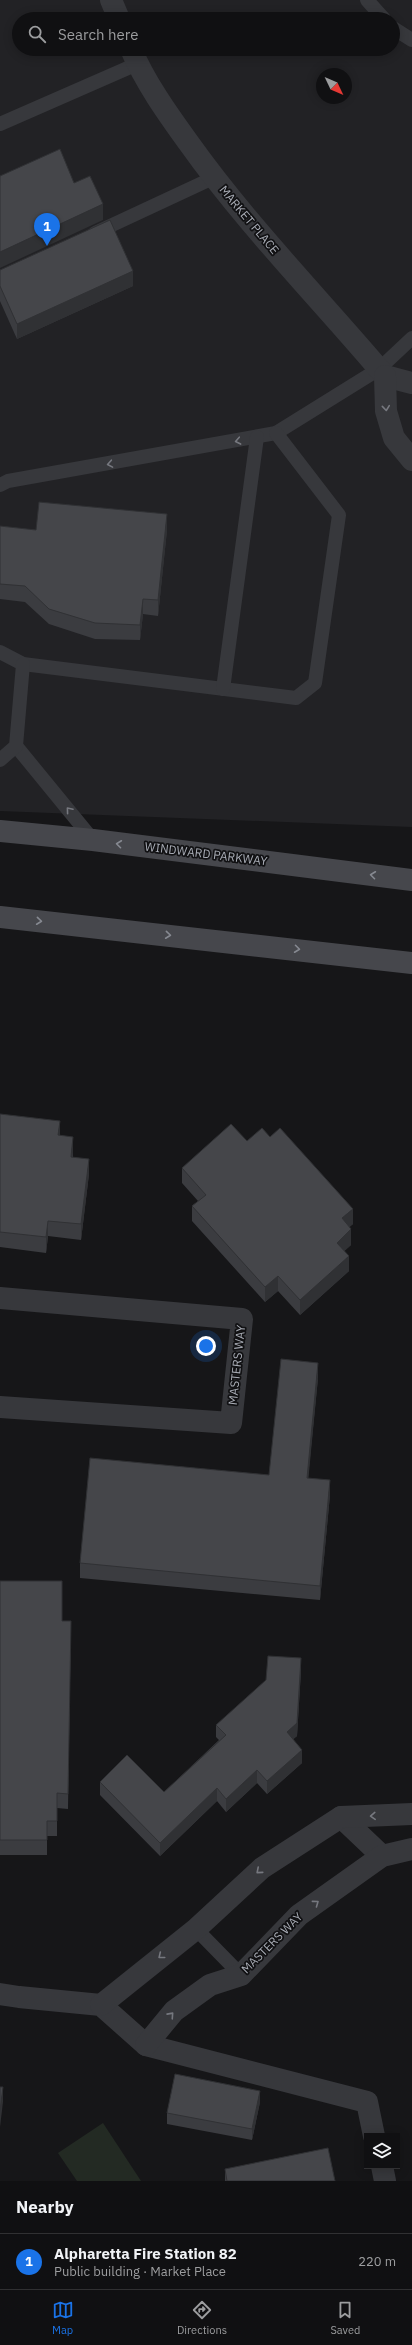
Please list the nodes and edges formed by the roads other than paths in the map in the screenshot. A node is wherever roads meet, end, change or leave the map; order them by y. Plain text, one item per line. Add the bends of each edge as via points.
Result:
1 (111, 0) edge
2 (367, 0) edge
3 (116, 12) edge
4 (378, 12) edge
5 (400, 32) edge
6 (412, 40) edge
7 (134, 56) edge
8 (0, 124) edge
9 (214, 178) junction
10 (85, 238) edge
11 (412, 338) edge
12 (382, 373) junction
13 (412, 383) edge
14 (276, 433) junction
15 (257, 437) junction
16 (412, 460) edge
17 (0, 485) edge
18 (0, 652) edge
19 (23, 664) junction
20 (223, 689) junction
21 (16, 746) junction
22 (0, 760) edge
23 (0, 832) edge
24 (94, 840) junction
25 (412, 880) edge
26 (0, 917) edge
27 (412, 963) edge
28 (0, 1298) edge
29 (0, 1407) edge
30 (412, 1814) edge
31 (342, 1817) junction
32 (412, 1849) edge
33 (382, 1856) junction
34 (196, 1929) junction
35 (241, 1975) junction
36 (0, 1994) edge
37 (100, 2005) junction
38 (146, 2045) junction
39 (373, 2133) edge
40 (383, 2169) edge
41 (385, 2181) edge

1 - 3 street
2 - 4 lane
5 - 6 lane
7 - 8 lane
7 - 9 street, MARKET PLACE via 176,124
9 - 10 lane
9 - 12 street, MARKET PLACE
11 - 12 lane
12 - 13 street
12 - 14 lane
12 -> 16 street via 386,411 394,438
14 - 15 lane
14 - 20 lane via 339,515 315,683 296,698
15 -> 17 lane via 8,481
15 - 20 lane
18 - 19 lane
19 - 20 lane
19 - 21 lane
21 - 22 lane
24 -> 21 lane
23 - 24 main road, WINDWARD PARKWAY
25 -> 24 main road, WINDWARD PARKWAY
26 -> 27 main road
28 - 29 street, MASTERS WAY via 242,1319 230,1423
30 -> 31 street
31 - 33 street
31 -> 34 street via 262,1868
32 - 33 street, MASTERS WAY
35 -> 33 street, MASTERS WAY via 299,1915
34 - 35 lane
34 -> 37 street
38 -> 35 street, MASTERS WAY via 174,2011 210,1985
36 - 37 street
37 - 38 street
38 - 39 street via 366,2102
40 - 41 street

